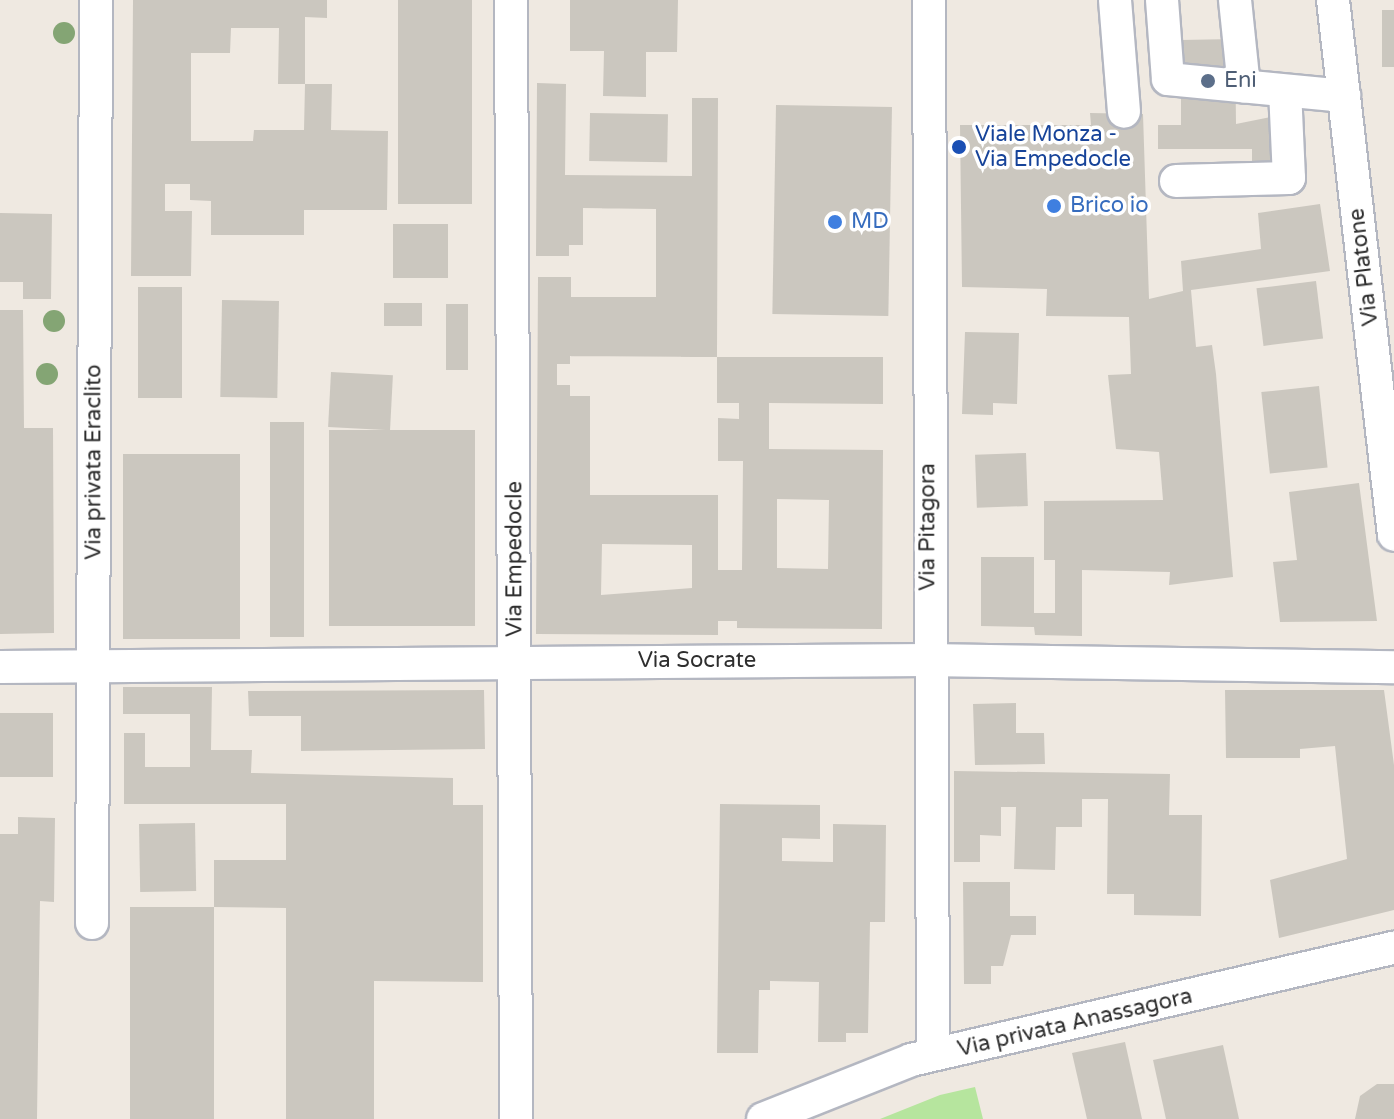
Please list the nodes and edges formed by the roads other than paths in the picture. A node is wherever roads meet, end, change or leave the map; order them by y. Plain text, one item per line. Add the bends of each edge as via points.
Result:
1 (96, 0) edge
2 (511, 0) edge
3 (929, 0) edge
4 (1115, 0) edge
5 (1162, 0) edge
6 (1235, 0) edge
7 (1333, 0) edge
8 (1244, 87) junction
9 (1285, 91) junction
10 (1344, 96) junction
11 (1124, 112) dead end
12 (1176, 181) dead end
13 (1394, 535) edge
14 (928, 660) junction
15 (516, 661) junction
16 (0, 667) edge
17 (93, 667) junction
18 (1394, 667) edge
19 (92, 923) dead end
20 (1394, 948) edge
21 (933, 1054) junction
22 (516, 1119) edge
23 (763, 1119) edge

1 - 17 street, Via privata Eraclito
2 - 15 street, Via Empedocle
3 - 14 street, Via Pitagora
4 - 11 street
5 - 8 street via 1168,79
6 - 8 street
7 - 10 street, Via Platone
8 - 9 street
9 - 10 street
9 - 12 street via 1289,178
10 - 13 street, Via Platone
14 - 15 street, Via Socrate
14 - 18 street, Via Socrate
14 - 21 street, Via Pitagora
15 - 17 street, Via Socrate
15 - 22 street, Via Empedocle
16 - 17 street, Via Socrate
17 - 19 street, Via privata Eraclito
20 - 21 street, Via privata Anassagora
21 - 23 street, Via privata Anassagora

